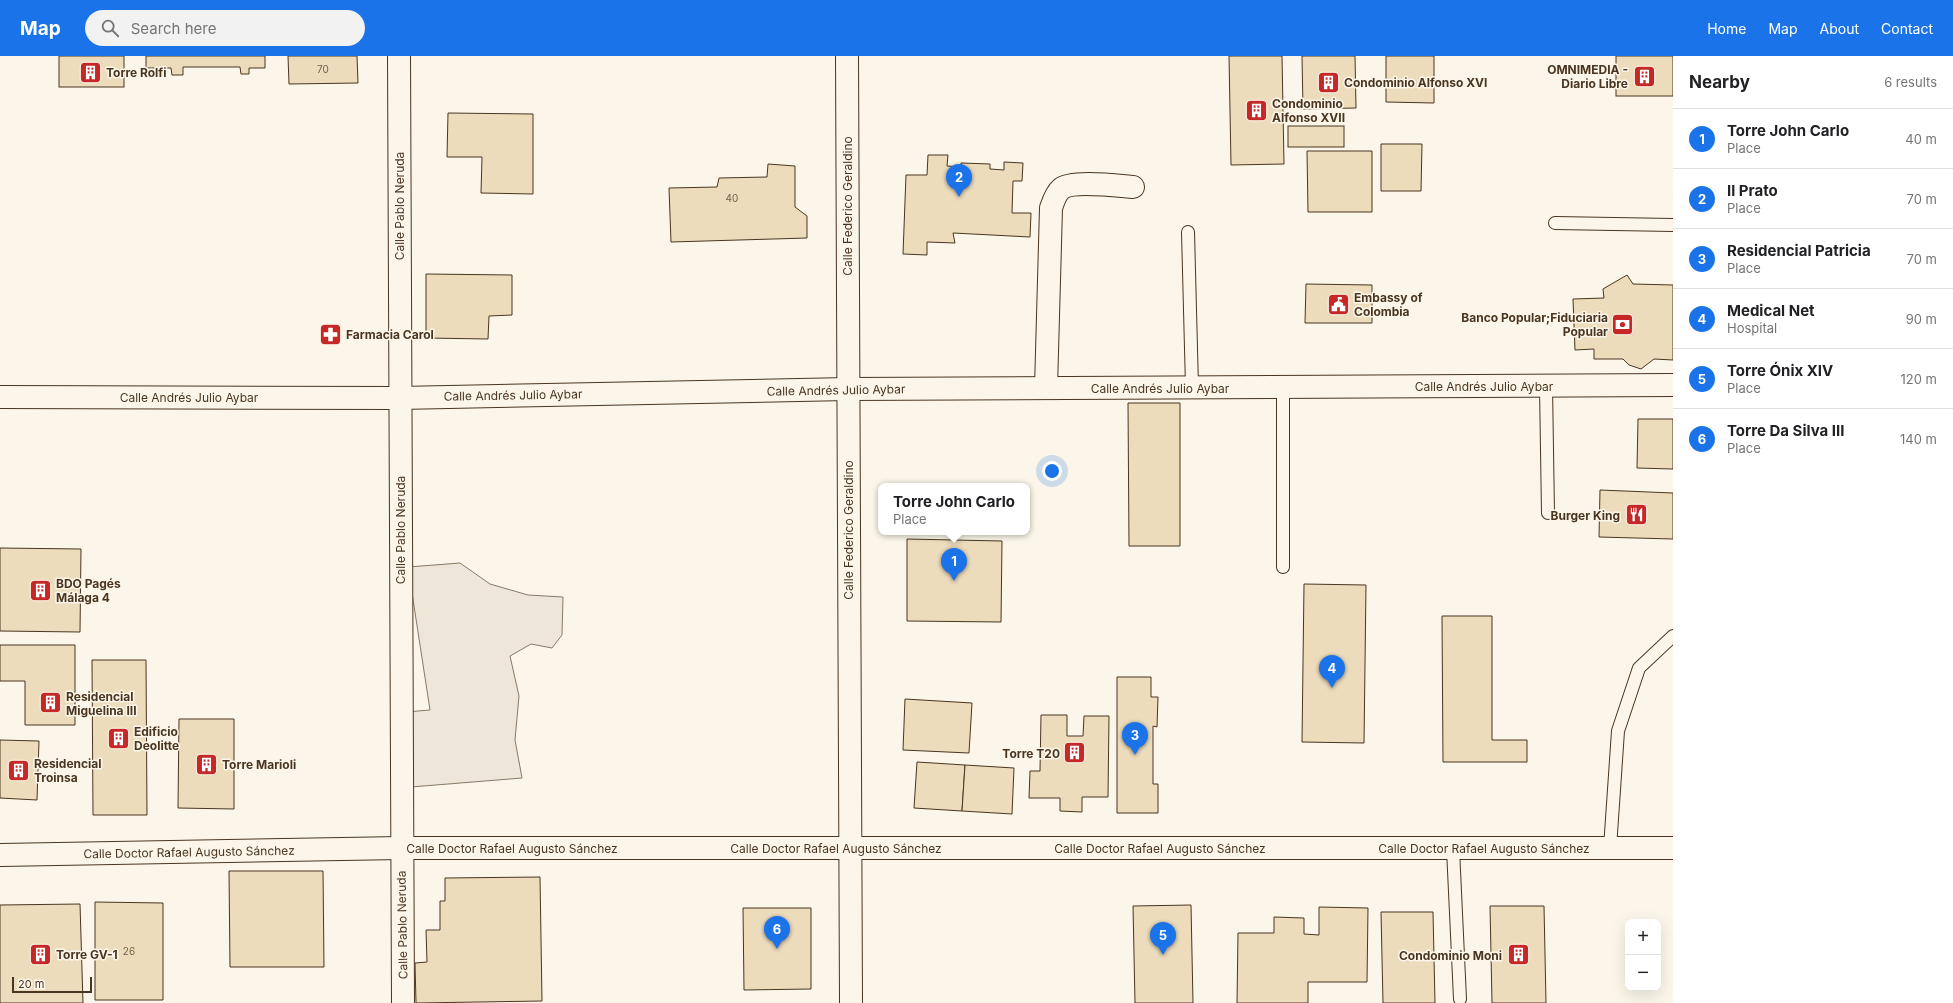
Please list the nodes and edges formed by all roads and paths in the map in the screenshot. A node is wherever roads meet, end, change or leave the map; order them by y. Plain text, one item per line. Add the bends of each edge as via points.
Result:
1 (398, 56) edge
2 (847, 56) edge
3 (1133, 187) dead end
4 (1555, 223) dead end
5 (1673, 224) edge
6 (1188, 232) dead end
7 (1673, 385) edge
8 (1546, 386) junction
9 (1192, 387) junction
10 (1283, 387) junction
11 (1046, 388) junction
12 (848, 389) junction
13 (0, 397) edge
14 (399, 398) junction
15 (1548, 513) dead end
16 (1283, 567) dead end
17 (1673, 636) edge
18 (401, 848) junction
19 (849, 848) junction
20 (1453, 848) junction
21 (1610, 848) junction
22 (1673, 848) edge
23 (0, 855) edge
24 (1460, 999) dead end
25 (403, 1003) edge
26 (850, 1003) edge

1 - 14 street, Calle Pablo Neruda
2 - 12 street, Calle Federico Geraldino
3 - 11 street via 1074,184 1061,188 1055,197 1051,208
4 - 5 lane
6 - 9 lane
7 - 8 street, Calle Andrés Julio Aybar
8 - 10 street, Calle Andrés Julio Aybar
8 - 15 lane
9 - 10 street, Calle Andrés Julio Aybar
9 - 11 street, Calle Andrés Julio Aybar
10 - 16 lane
11 - 12 street, Calle Andrés Julio Aybar
12 - 14 street, Calle Andrés Julio Aybar
12 - 19 street, Calle Federico Geraldino
13 - 14 street, Calle Andrés Julio Aybar
14 - 18 street, Calle Pablo Neruda
17 - 21 lane via 1639,668 1618,731
18 - 19 street, Calle Doctor Rafael Augusto Sánchez
18 - 23 street, Calle Doctor Rafael Augusto Sánchez
18 - 25 street, Calle Pablo Neruda
19 - 20 street, Calle Doctor Rafael Augusto Sánchez
19 - 26 street, Calle Federico Geraldino
20 - 21 street, Calle Doctor Rafael Augusto Sánchez
20 - 24 lane
21 - 22 street, Calle Doctor Rafael Augusto Sánchez

